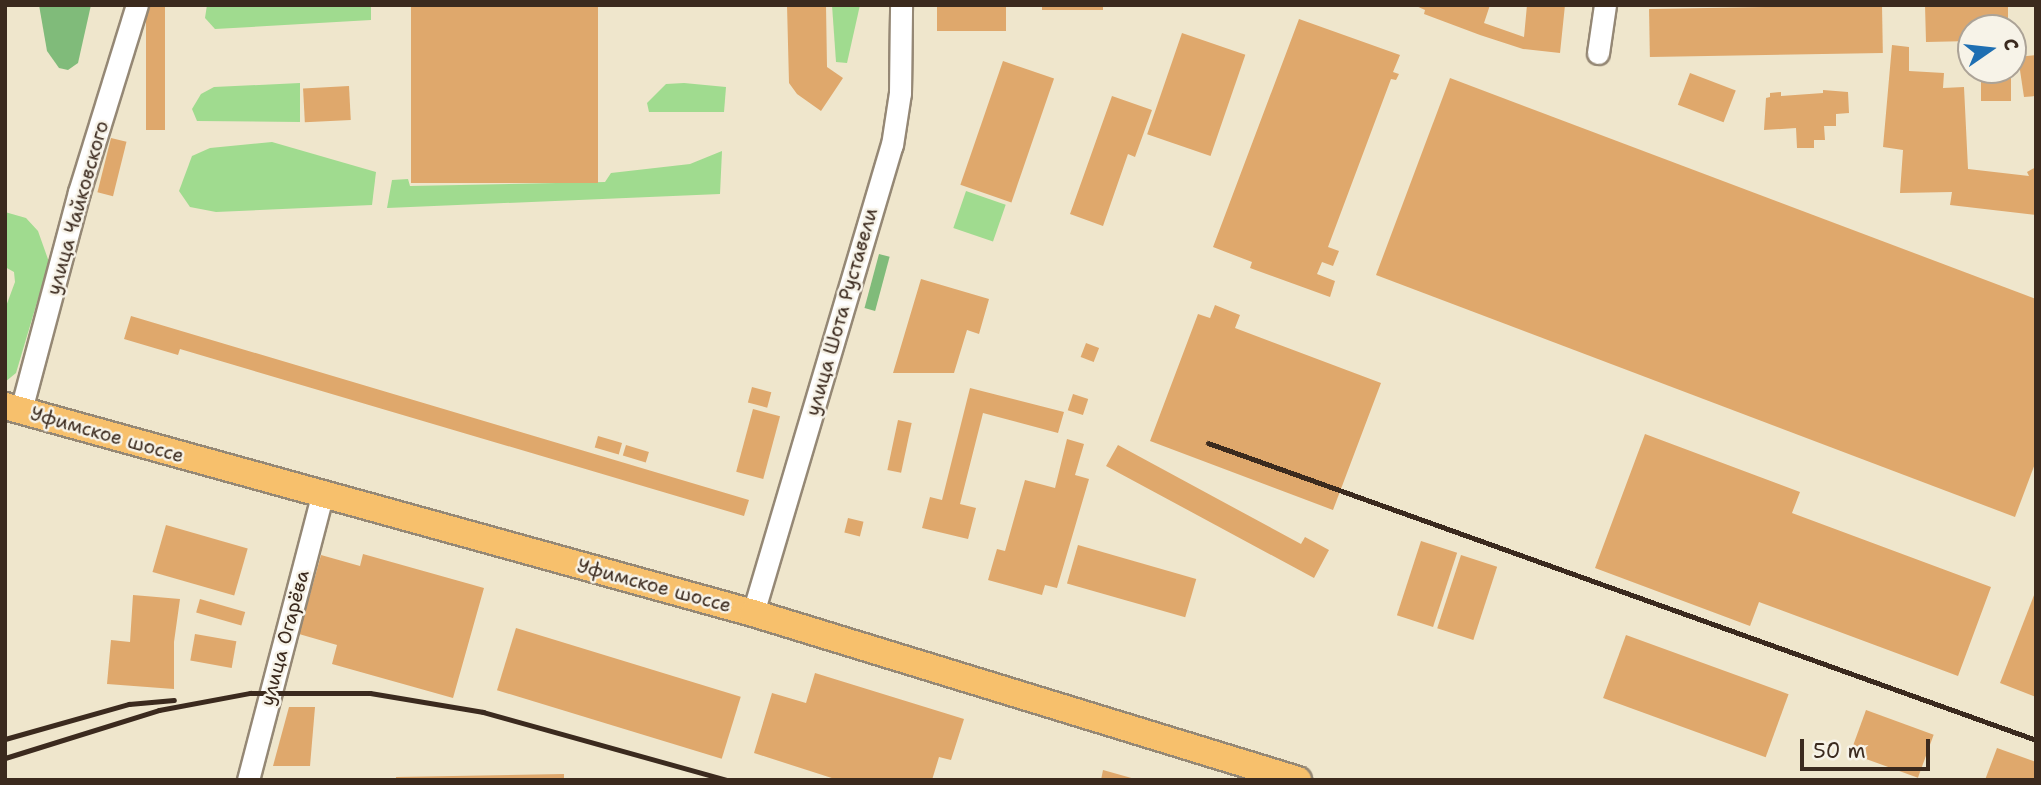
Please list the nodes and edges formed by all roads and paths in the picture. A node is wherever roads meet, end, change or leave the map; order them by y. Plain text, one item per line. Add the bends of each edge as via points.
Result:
1 (136, 5) edge
2 (901, 5) edge
3 (1605, 5) edge
4 (1598, 53) dead end
5 (13, 408) edge
6 (322, 496) junction
7 (754, 613) junction
8 (248, 780) edge
9 (1298, 780) edge

1 - 5 street, улица Чайковского
2 - 7 street, улица Шота Руставели via 900,93 892,145
3 - 4 street
5 - 6 main road, Уфимское шоссе
6 - 7 main road, Уфимское шоссе
6 - 8 street, улица Огарёва
7 - 9 main road, Уфимское шоссе

